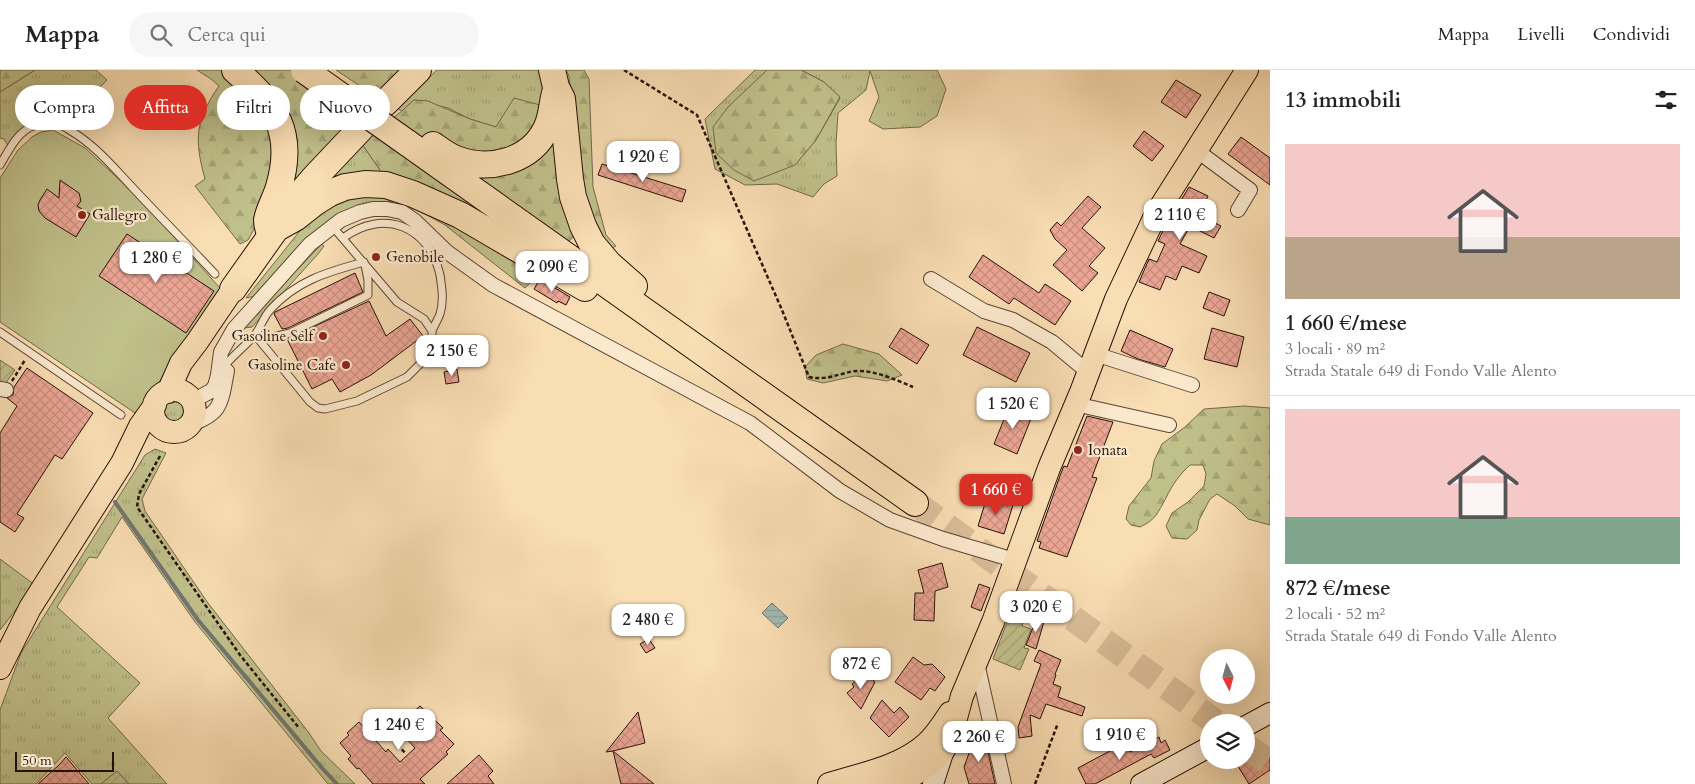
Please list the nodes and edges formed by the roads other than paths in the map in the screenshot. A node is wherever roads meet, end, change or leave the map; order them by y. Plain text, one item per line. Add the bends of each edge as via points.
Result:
1 (236, 70) edge
2 (304, 70) edge
3 (418, 70) edge
4 (1247, 70) edge
5 (554, 79) edge
6 (390, 98) edge
7 (360, 130) edge
8 (406, 142) junction
9 (1196, 150) junction
10 (0, 164) edge
11 (1238, 210) dead end
12 (333, 226) junction
13 (273, 232) junction
14 (343, 238) junction
15 (364, 262) junction
16 (931, 279) dead end
17 (224, 282) junction
18 (234, 329) junction
19 (432, 331) junction
20 (0, 332) edge
21 (255, 335) junction
22 (679, 336) junction
23 (230, 359) junction
24 (1092, 363) junction
25 (218, 375) junction
26 (1192, 384) dead end
27 (174, 397) junction
28 (1075, 404) junction
29 (121, 415) dead end
30 (1169, 425) dead end
31 (181, 428) junction
32 (129, 452) junction
33 (915, 503) tunnel mouth
34 (1014, 560) junction
35 (30, 608) junction
36 (0, 638) edge
37 (977, 660) junction
38 (0, 668) edge
39 (962, 696) junction
40 (1270, 713) edge
41 (1255, 721) edge
42 (944, 750) junction
43 (1200, 752) edge
44 (889, 781) edge
45 (829, 784) edge
46 (933, 784) edge
47 (1004, 784) edge
48 (1141, 784) edge

1 - 13 highway via 267,102 285,140 284,166 267,220
2 - 8 highway, bridge
3 - 6 highway
4 - 9 main road
5 - 8 highway via 551,115 540,138 521,156 480,164 456,159 427,142
5 - 22 highway via 562,99 571,188 583,226 592,244 609,264 662,310
7 - 13 highway via 314,178
8 - 22 highway
9 - 11 street via 1250,190
9 - 24 main road via 1156,214 1116,299
10 - 17 lane via 29,127 48,123 70,130 102,156
12 - 14 lane
12 - 18 street via 310,244
12 - 34 street via 367,211 387,209 402,212 416,221 447,252 493,285 750,423 840,491 890,520
13 - 17 highway
13 - 22 highway via 314,203 345,187 365,184 391,187 460,215 600,296 650,329
14 - 15 lane
14 - 19 lane via 364,226 387,223 401,225 414,232 429,247 437,264 443,299
15 - 19 lane via 398,302 424,319
15 - 21 lane via 327,272 294,288 269,310
15 - 21 lane via 368,295 290,333 273,337
16 - 24 street via 976,307 1013,320
17 - 27 main road via 186,378
18 - 23 street
18 - 25 street via 221,352
19 - 21 lane via 430,352 407,377 357,401 324,409 310,402
20 - 29 lane
21 - 23 lane
22 - 33 highway
23 - 25 lane
23 - 31 street via 218,407 208,418
24 - 26 street
24 - 28 main road
25 - 27 street via 211,391 200,397
27 - 31 main road via 195,408 194,419
27 - 31 main road via 154,412 155,419 159,425
27 - 32 main road via 140,426
28 - 30 street
28 - 34 main road
31 - 32 main road
32 - 35 main road
34 - 37 main road
35 - 36 main road
35 - 38 main road
37 - 39 main road
37 - 47 street
39 - 42 main road
39 - 44 main road via 930,740 908,757
40 - 41 main road
42 - 44 main road via 921,770
42 - 46 main road
43 - 48 main road
44 - 45 main road

